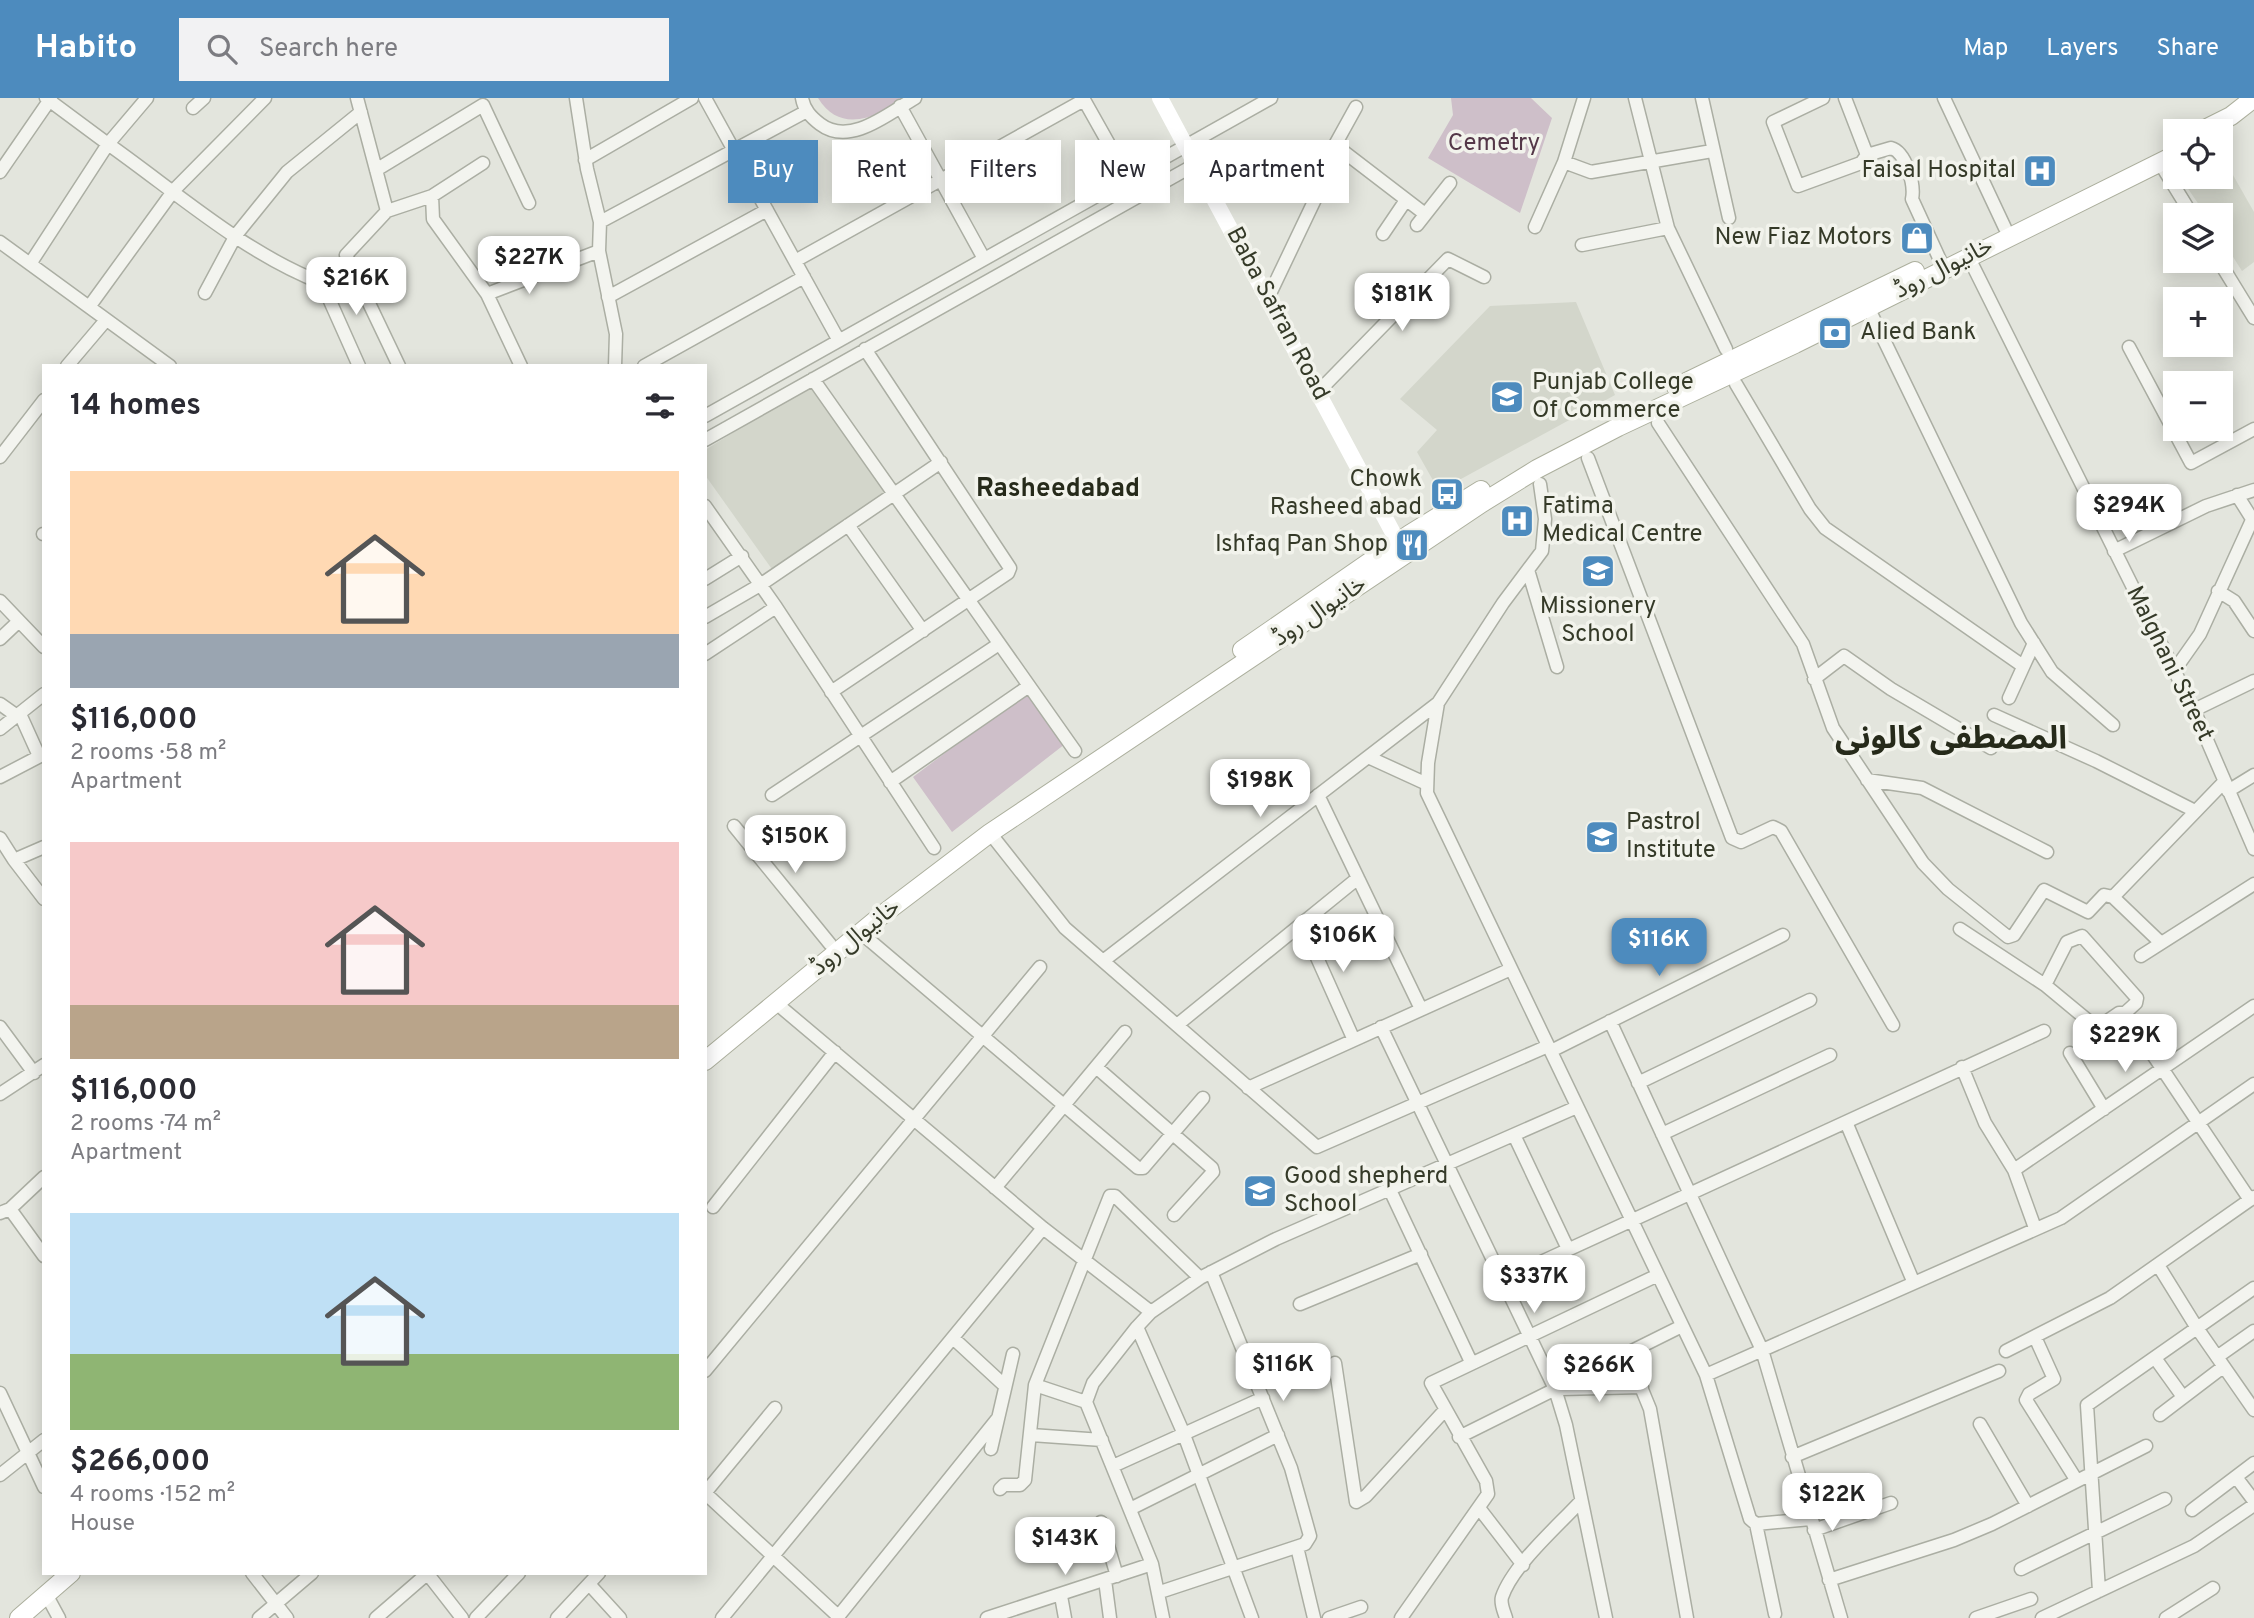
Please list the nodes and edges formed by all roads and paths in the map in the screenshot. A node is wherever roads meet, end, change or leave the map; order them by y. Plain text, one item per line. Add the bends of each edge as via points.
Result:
1 (147, 98) edge
2 (204, 98) edge
3 (265, 98) edge
4 (357, 98) edge
5 (576, 98) edge
6 (692, 98) edge
7 (705, 98) edge
8 (915, 98) edge
9 (1160, 98) edge
10 (1584, 98) edge
11 (1635, 98) edge
12 (1702, 98) edge
13 (1824, 98) edge
14 (1845, 98) edge
15 (1944, 98) edge
16 (2253, 98) edge
17 (49, 99) edge
18 (1084, 99) edge
19 (1265, 99) edge
20 (804, 104) edge
21 (900, 106) junction
22 (1356, 107) dead end
23 (192, 108) dead end
24 (2254, 109) edge
25 (361, 112) junction
26 (2225, 119) edge
27 (2233, 123) edge
28 (728, 140) edge
29 (749, 140) edge
30 (1107, 140) edge
31 (1184, 140) edge
32 (1193, 140) edge
33 (1335, 140) edge
34 (108, 144) junction
35 (1713, 151) junction
36 (2163, 151) edge
37 (728, 153) edge
38 (1867, 155) junction
39 (1349, 157) edge
40 (585, 160) junction
41 (2163, 161) edge
42 (1564, 162) junction
43 (483, 163) dead end
44 (1650, 163) junction
45 (376, 170) junction
46 (1184, 171) edge
47 (0, 172) edge
48 (940, 179) junction
49 (1450, 183) dead end
50 (174, 190) junction
51 (432, 196) junction
52 (1406, 200) junction
53 (529, 203) dead end
54 (763, 203) edge
55 (1082, 203) edge
56 (1217, 203) edge
57 (1313, 203) edge
58 (767, 210) junction
59 (387, 211) junction
60 (1425, 214) junction
61 (1729, 218) dead end
62 (600, 222) junction
63 (1417, 226) dead end
64 (1535, 227) dead end
65 (1668, 228) junction
66 (2006, 228) junction
67 (1383, 234) dead end
68 (236, 235) junction
69 (0, 242) edge
70 (1582, 246) dead end
71 (599, 251) junction
72 (1968, 256) junction
73 (983, 257) junction
74 (1940, 260) junction
75 (795, 261) junction
76 (30, 264) junction
77 (2226, 273) edge
78 (804, 277) junction
79 (1484, 277) dead end
80 (205, 293) dead end
81 (487, 295) junction
82 (608, 297) junction
83 (1268, 298) junction
84 (89, 307) junction
85 (1868, 307) junction
86 (2254, 318) edge
87 (106, 320) junction
88 (838, 338) junction
89 (2129, 347) dead end
90 (865, 349) junction
91 (1726, 349) dead end
92 (69, 364) edge
93 (167, 364) edge
94 (358, 364) edge
95 (398, 364) edge
96 (520, 364) edge
97 (615, 364) edge
98 (648, 364) edge
99 (813, 379) junction
100 (1736, 384) dead end
101 (1318, 392) junction
102 (42, 403) edge
103 (707, 415) edge
104 (1658, 423) dead end
105 (2254, 429) edge
106 (707, 439) edge
107 (0, 457) edge
108 (1588, 458) dead end
109 (941, 462) junction
110 (1540, 484) dead end
111 (2254, 490) edge
112 (894, 494) junction
113 (2237, 495) junction
114 (707, 509) edge
115 (2253, 521) edge
116 (848, 525) junction
117 (1392, 531) dead end
118 (2114, 551) junction
119 (742, 556) junction
120 (1528, 570) junction
121 (707, 578) edge
122 (760, 585) junction
123 (2218, 591) junction
124 (968, 600) junction
125 (0, 601) edge
126 (776, 607) junction
127 (707, 616) edge
128 (19, 621) junction
129 (923, 631) junction
130 (2254, 631) edge
131 (0, 639) edge
132 (2034, 643) junction
133 (999, 644) junction
134 (42, 645) edge
135 (707, 653) edge
136 (2023, 666) junction
137 (1557, 667) dead end
138 (2174, 671) junction
139 (1814, 679) junction
140 (2254, 681) edge
141 (1029, 686) junction
142 (831, 692) junction
143 (42, 696) edge
144 (2009, 698) dead end
145 (0, 704) edge
146 (1438, 704) junction
147 (2194, 710) junction
148 (18, 715) junction
149 (1994, 715) dead end
150 (2113, 725) dead end
151 (0, 729) edge
152 (860, 736) junction
153 (1991, 748) dead end
154 (1075, 751) dead end
155 (41, 755) edge
156 (1368, 757) junction
157 (2254, 775) edge
158 (0, 777) edge
159 (1867, 780) junction
160 (890, 782) junction
161 (1427, 785) junction
162 (2226, 786) junction
163 (772, 795) dead end
164 (1318, 795) junction
165 (2195, 811) junction
166 (734, 826) dead end
167 (990, 833) junction
168 (0, 838) edge
169 (42, 848) edge
170 (934, 848) dead end
171 (2254, 849) edge
172 (2047, 852) dead end
173 (14, 860) junction
174 (1359, 878) junction
175 (2254, 884) edge
176 (42, 896) edge
177 (2113, 897) junction
178 (1302, 923) junction
179 (1960, 929) dead end
180 (861, 933) junction
181 (1783, 935) dead end
182 (2161, 943) junction
183 (830, 944) junction
184 (2141, 956) dead end
185 (1103, 961) junction
186 (1040, 967) dead end
187 (1511, 969) junction
188 (2045, 985) junction
189 (1810, 1000) dead end
190 (776, 1003) junction
191 (2254, 1006) edge
192 (1422, 1009) junction
193 (2125, 1013) junction
194 (1610, 1021) junction
195 (1177, 1025) junction
196 (1893, 1026) dead end
197 (0, 1027) edge
198 (1381, 1027) junction
199 (2044, 1031) dead end
200 (1125, 1032) dead end
201 (983, 1037) junction
202 (1353, 1038) junction
203 (707, 1045) edge
204 (1550, 1049) junction
205 (835, 1052) junction
206 (2070, 1053) dead end
207 (1830, 1055) dead end
208 (707, 1058) edge
209 (1096, 1067) junction
210 (1962, 1067) junction
211 (39, 1069) edge
212 (2162, 1069) junction
213 (1638, 1083) junction
214 (2254, 1084) edge
215 (1248, 1088) junction
216 (0, 1094) edge
217 (1203, 1098) dead end
218 (1418, 1104) junction
219 (1063, 1106) junction
220 (1577, 1107) junction
221 (2104, 1109) junction
222 (914, 1120) junction
223 (1846, 1122) junction
224 (2199, 1122) junction
225 (1172, 1133) junction
226 (1662, 1133) junction
227 (1514, 1135) junction
228 (1447, 1165) junction
229 (2014, 1170) junction
230 (42, 1179) edge
231 (995, 1188) junction
232 (1390, 1190) junction
233 (1690, 1194) junction
234 (2252, 1199) edge
235 (713, 1207) dead end
236 (5, 1211) edge
237 (1174, 1215) dead end
238 (1631, 1220) junction
239 (1043, 1228) junction
240 (2035, 1228) junction
241 (1568, 1249) junction
242 (42, 1254) edge
243 (1421, 1254) junction
244 (1084, 1259) junction
245 (2158, 1265) junction
246 (1206, 1275) junction
247 (1658, 1275) junction
248 (1502, 1280) junction
249 (1913, 1281) junction
250 (2254, 1288) edge
251 (1300, 1304) dead end
252 (1151, 1312) junction
253 (1682, 1326) junction
254 (1137, 1327) junction
255 (2197, 1328) junction
256 (2254, 1331) edge
257 (1528, 1335) junction
258 (2035, 1337) junction
259 (953, 1338) junction
260 (1762, 1350) junction
261 (2006, 1351) dead end
262 (1628, 1353) junction
263 (1013, 1354) dead end
264 (2155, 1358) junction
265 (1471, 1362) junction
266 (2220, 1362) junction
267 (1335, 1363) dead end
268 (707, 1369) edge
269 (1999, 1371) dead end
270 (1706, 1375) junction
271 (1035, 1385) junction
272 (1005, 1386) junction
273 (1642, 1387) junction
274 (1555, 1389) junction
275 (0, 1392) edge
276 (2183, 1397) junction
277 (1264, 1398) junction
278 (1086, 1402) junction
279 (2252, 1403) edge
280 (775, 1408) dead end
281 (1445, 1410) junction
282 (2160, 1415) dead end
283 (998, 1418) junction
284 (1980, 1424) dead end
285 (1184, 1432) junction
286 (1031, 1435) junction
287 (1278, 1435) junction
288 (1459, 1437) junction
289 (1102, 1440) junction
290 (42, 1442) edge
291 (2146, 1446) dead end
292 (991, 1450) dead end
293 (26, 1454) junction
294 (1792, 1457) junction
295 (2254, 1464) edge
296 (1113, 1466) junction
297 (1198, 1474) junction
298 (2091, 1474) junction
299 (0, 1475) edge
300 (2236, 1477) junction
301 (2077, 1481) junction
302 (42, 1484) edge
303 (1000, 1489) dead end
304 (707, 1491) edge
305 (707, 1495) edge
306 (2165, 1499) dead end
307 (1580, 1502) junction
308 (1892, 1503) dead end
309 (2254, 1503) edge
310 (2028, 1506) junction
311 (1479, 1508) junction
312 (1130, 1509) junction
313 (2192, 1510) dead end
314 (1101, 1522) dead end
315 (1756, 1524) junction
316 (1812, 1524) junction
317 (2095, 1533) junction
318 (1297, 1547) junction
319 (772, 1556) junction
320 (1152, 1564) junction
321 (1523, 1565) junction
322 (1236, 1569) junction
323 (2021, 1569) dead end
324 (70, 1575) edge
325 (84, 1575) edge
326 (254, 1575) edge
327 (310, 1575) edge
328 (425, 1575) edge
329 (429, 1575) edge
330 (517, 1575) edge
331 (597, 1575) edge
332 (1111, 1578) junction
333 (1829, 1580) junction
334 (589, 1584) junction
335 (2214, 1588) dead end
336 (2099, 1591) junction
337 (1160, 1592) junction
338 (1061, 1596) junction
339 (2031, 1599) dead end
340 (276, 1604) junction
341 (52, 1605) edge
342 (1361, 1607) dead end
343 (1775, 1614) dead end
344 (1005, 1616) edge
345 (838, 1617) edge
346 (19, 1618) edge
347 (34, 1618) edge
348 (259, 1618) edge
349 (286, 1618) edge
350 (376, 1618) edge
351 (462, 1618) edge
352 (476, 1618) edge
353 (557, 1618) edge
354 (620, 1618) edge
355 (722, 1618) edge
356 (986, 1618) edge
357 (1065, 1618) edge
358 (1110, 1618) edge
359 (1163, 1618) edge
360 (1252, 1618) edge
361 (1314, 1618) edge
362 (1329, 1618) edge
363 (1401, 1618) edge
364 (1506, 1618) edge
365 (1606, 1618) edge
366 (1687, 1618) edge
367 (1841, 1618) edge
368 (1976, 1618) edge
369 (2042, 1618) edge
370 (2166, 1618) edge

1 - 34 street
2 - 23 street
3 - 50 street
4 - 25 street
5 - 40 street
6 - 40 street
7 - 28 street
8 - 21 street
9 - 31 main road, Baba Safran Road
10 - 42 street
11 - 44 street
12 - 35 street
13 - 38 street via 1773,122 1798,186 1861,163
14 - 38 street
15 - 66 street
16 - 26 main road
17 - 34 street
17 - 47 street
18 - 30 street
18 - 48 street
19 - 32 street
20 - 21 street via 825,128 842,132 867,126
20 - 29 street
21 - 48 street
22 - 33 street
24 - 27 main road
25 - 45 street
25 - 68 street via 287,172
34 - 50 street
34 - 76 street
35 - 44 street
35 - 61 street
36 - 66 main road, خانیوال روڈ
37 - 62 street
38 - 74 street via 1891,148 1900,153 1914,188 1912,199
39 - 52 street
40 - 62 street
41 - 72 main road, خانیوال روڈ
42 - 44 street via 1591,172
42 - 64 street
43 - 51 street
44 - 65 street
45 - 53 street via 483,105
45 - 59 street
46 - 90 street
48 - 73 street
48 - 75 street
49 - 60 street
50 - 68 street
50 - 84 street
51 - 59 street
51 - 81 street via 433,219
52 - 60 street
52 - 67 street
54 - 58 street
55 - 73 street
56 - 83 main road, Baba Safran Road
57 - 83 street
58 - 75 street
58 - 82 street
59 - 95 street via 346,255
60 - 63 street
62 - 71 street
65 - 70 street
65 - 91 street
66 - 74 main road, خانیوال روڈ
68 - 80 street
68 - 94 street via 322,283
69 - 76 street
71 - 81 street
71 - 82 street
72 - 85 main road, خانیوال روڈ
72 - 118 street, Malghani Street
73 - 88 street
74 - 183 main road, خانیوال روڈ via 1539,455 1462,501 965,841
75 - 78 street
76 - 84 street
77 - 86 street
78 - 88 street
78 - 98 street
79 - 101 street via 1448,259
81 - 96 street
82 - 97 street via 616,334
83 - 101 main road, Baba Safran Road
84 - 87 street
85 - 132 street via 1992,566
85 - 167 main road, خانیوال روڈ via 1526,476
87 - 92 street
87 - 93 street
88 - 103 street
89 - 105 street via 2191,463
90 - 99 street
90 - 109 street
99 - 106 street
99 - 112 street
100 - 136 street via 1825,528
101 - 117 main road, Baba Safran Road
102 - 107 street
104 - 139 street via 1803,644
108 - 196 street via 1732,838 1741,842 1773,827 1781,831
109 - 112 street
109 - 124 street via 1010,568
110 - 120 street via 1545,538
111 - 113 street
112 - 116 street
112 - 124 street
113 - 115 street
113 - 118 street
114 - 119 street
115 - 123 street
116 - 122 street
116 - 129 street
118 - 138 street, Malghani Street
119 - 121 street
119 - 122 street
120 - 137 street
120 - 146 street
122 - 126 street
122 - 127 street
123 - 130 street via 2234,601
123 - 138 street via 2200,634
124 - 129 street
124 - 133 street
125 - 128 street
126 - 135 street
126 - 142 street
128 - 131 street
128 - 134 street
129 - 142 street
132 - 136 street
132 - 150 street via 2052,672
133 - 141 street
133 - 152 street
136 - 144 street
138 - 147 street, Malghani Street
139 - 153 street via 1844,656
139 - 159 street via 1833,728
140 - 147 street
141 - 154 street
141 - 160 street
142 - 152 street
143 - 148 street
145 - 148 street
146 - 156 street
146 - 161 street
147 - 162 street, Malghani Street
148 - 151 street
148 - 155 street
149 - 165 street
152 - 160 street
152 - 163 street
155 - 158 street
156 - 161 street
156 - 164 street
157 - 162 street
159 - 172 street via 1922,788
159 - 177 street via 1923,863 2008,937 2014,935 2042,890 2088,912 2104,895
160 - 170 street
161 - 187 street
162 - 165 street
162 - 171 street, Malghani Street
164 - 174 street
164 - 185 street
165 - 177 street
166 - 183 street
167 - 180 main road, خانیوال روڈ
167 - 185 street via 1065,928
168 - 173 street
169 - 173 street
173 - 176 street
174 - 178 street
174 - 192 street
175 - 182 street
177 - 182 street
178 - 195 street
178 - 202 street
179 - 188 street
180 - 190 main road, خانیوال روڈ
180 - 201 street
181 - 194 street
182 - 184 street
183 - 203 main road, خانیوال روڈ
185 - 195 street
186 - 201 street
187 - 192 street
187 - 204 street
188 - 193 street via 2097,1028
188 - 193 street via 2067,942 2082,936 2137,998
189 - 213 street
190 - 205 street
190 - 208 main road, خانیوال روڈ
191 - 212 street
192 - 198 street
193 - 212 street
194 - 204 street
194 - 213 street
195 - 215 street
197 - 211 street
198 - 202 street
198 - 218 street
199 - 210 street
200 - 209 street
201 - 219 street
201 - 222 street
202 - 215 street
204 - 218 street
204 - 220 street
205 - 222 street
205 - 235 street
206 - 221 street
207 - 226 street
209 - 219 street
209 - 225 street
210 - 223 street
210 - 229 street via 1985,1123
211 - 216 street
212 - 221 street
212 - 224 street
213 - 226 street
214 - 224 street
215 - 218 street via 1317,1147
217 - 225 street
218 - 228 street
219 - 225 street via 1140,1169
219 - 231 street
220 - 227 street
220 - 238 street
221 - 229 street
222 - 231 street
222 - 268 street
223 - 233 street
223 - 249 street
224 - 234 street
224 - 240 street via 2061,1218
225 - 237 street via 1213,1170
226 - 233 street
227 - 228 street
227 - 241 street
228 - 232 street
228 - 248 street
229 - 240 street
230 - 236 street
231 - 239 street
232 - 243 street
232 - 246 street via 1276,1238
233 - 238 street
233 - 260 street
234 - 245 street
236 - 242 street
238 - 241 street
238 - 247 street
239 - 244 street
239 - 259 street
240 - 249 street
241 - 248 street
243 - 251 street
243 - 265 street
244 - 246 street via 1113,1195
244 - 252 street
244 - 271 street
245 - 255 street
245 - 258 street
246 - 252 street
246 - 277 street
247 - 253 street
247 - 257 street
248 - 257 street
249 - 260 street
250 - 255 street
252 - 254 street
253 - 262 street
253 - 270 street
254 - 278 street via 1093,1382
254 - 285 street
255 - 264 street
255 - 266 street
256 - 266 street
257 - 265 street
257 - 274 street
258 - 261 street
258 - 301 street via 2054,1379 2026,1400
259 - 272 street
259 - 319 street
260 - 270 street
260 - 294 street
262 - 273 street
262 - 274 street
263 - 272 street
264 - 276 street
264 - 298 street via 2087,1405
265 - 281 street via 1431,1383
266 - 276 street
266 - 279 street
267 - 281 street via 1356,1502
269 - 294 street
270 - 315 street via 1750,1519
271 - 278 street
271 - 286 street
272 - 283 street
273 - 274 street
273 - 366 street via 1650,1409
274 - 288 street
274 - 307 street
275 - 293 street
276 - 282 street
277 - 285 street
277 - 287 street
278 - 289 street
280 - 304 street
281 - 288 street
283 - 292 street
283 - 345 street
284 - 310 street
285 - 296 street
285 - 297 street
286 - 289 street
286 - 303 street via 1025,1480
287 - 297 street
287 - 318 street via 1309,1531 1309,1541
288 - 311 street via 1488,1489
289 - 296 street
290 - 293 street
291 - 298 street
293 - 299 street
293 - 302 street
294 - 316 street
295 - 300 street
296 - 312 street
297 - 312 street
297 - 322 street
298 - 301 street
298 - 317 street
300 - 309 street
300 - 313 street
301 - 310 street
305 - 319 street
306 - 317 street
307 - 321 street
307 - 365 street
308 - 316 street
309 - 336 street via 2194,1546
310 - 333 street via 1954,1540
311 - 321 street
311 - 363 street
312 - 320 street
314 - 332 street
315 - 316 street
315 - 343 street
316 - 333 street
317 - 323 street
317 - 336 street
318 - 322 street
318 - 361 street
319 - 345 street
319 - 355 street
320 - 332 street
320 - 337 street
321 - 364 street via 1502,1598
322 - 337 street
322 - 360 street
324 - 341 main road
325 - 341 main road
326 - 340 street
327 - 340 street
328 - 350 street
329 - 351 street
330 - 352 street
331 - 334 street
332 - 338 street
332 - 358 street
333 - 367 street
334 - 353 street
334 - 354 street
335 - 370 street
336 - 369 street
337 - 359 street
338 - 344 street
338 - 357 street
339 - 368 street
340 - 348 street
340 - 349 street
341 - 346 main road
341 - 347 main road
342 - 362 street
344 - 356 street

